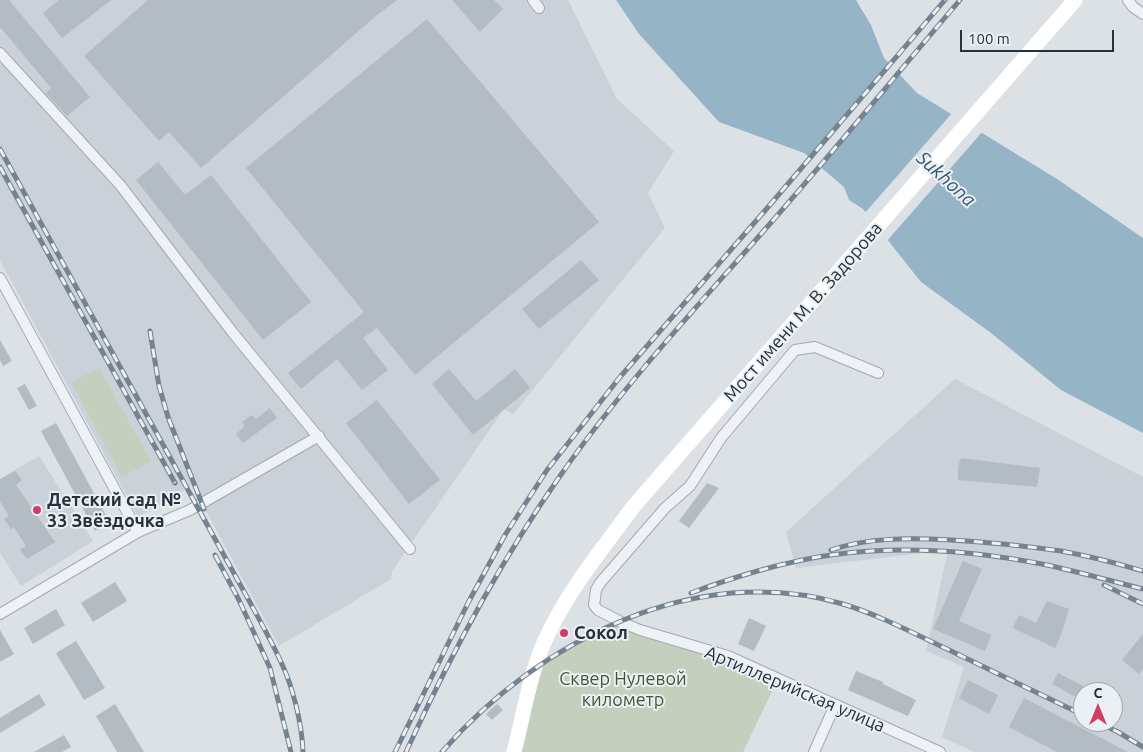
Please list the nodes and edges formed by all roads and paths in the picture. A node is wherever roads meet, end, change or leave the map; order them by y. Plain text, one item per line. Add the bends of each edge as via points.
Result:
1 (1075, 0) edge
2 (1128, 0) edge
3 (1143, 14) edge
4 (0, 53) edge
5 (0, 278) edge
6 (878, 373) dead end
7 (319, 436) junction
8 (138, 532) junction
9 (410, 549) dead end
10 (0, 614) edge
11 (834, 705) junction
12 (514, 752) edge
13 (814, 752) edge
14 (940, 752) edge

1 - 12 main road, Мост имени М. В. Задорова via 634,507 576,584 547,636 535,668
2 - 3 street
4 - 7 street via 122,186 233,332
5 - 8 street
6 - 11 street, Артиллерийская улица via 815,347 795,350 722,438 690,486 665,508 600,583 594,605 640,630 728,656
7 - 8 street via 190,510
7 - 9 street
8 - 10 street
11 - 13 street
11 - 14 street, Артиллерийская улица

